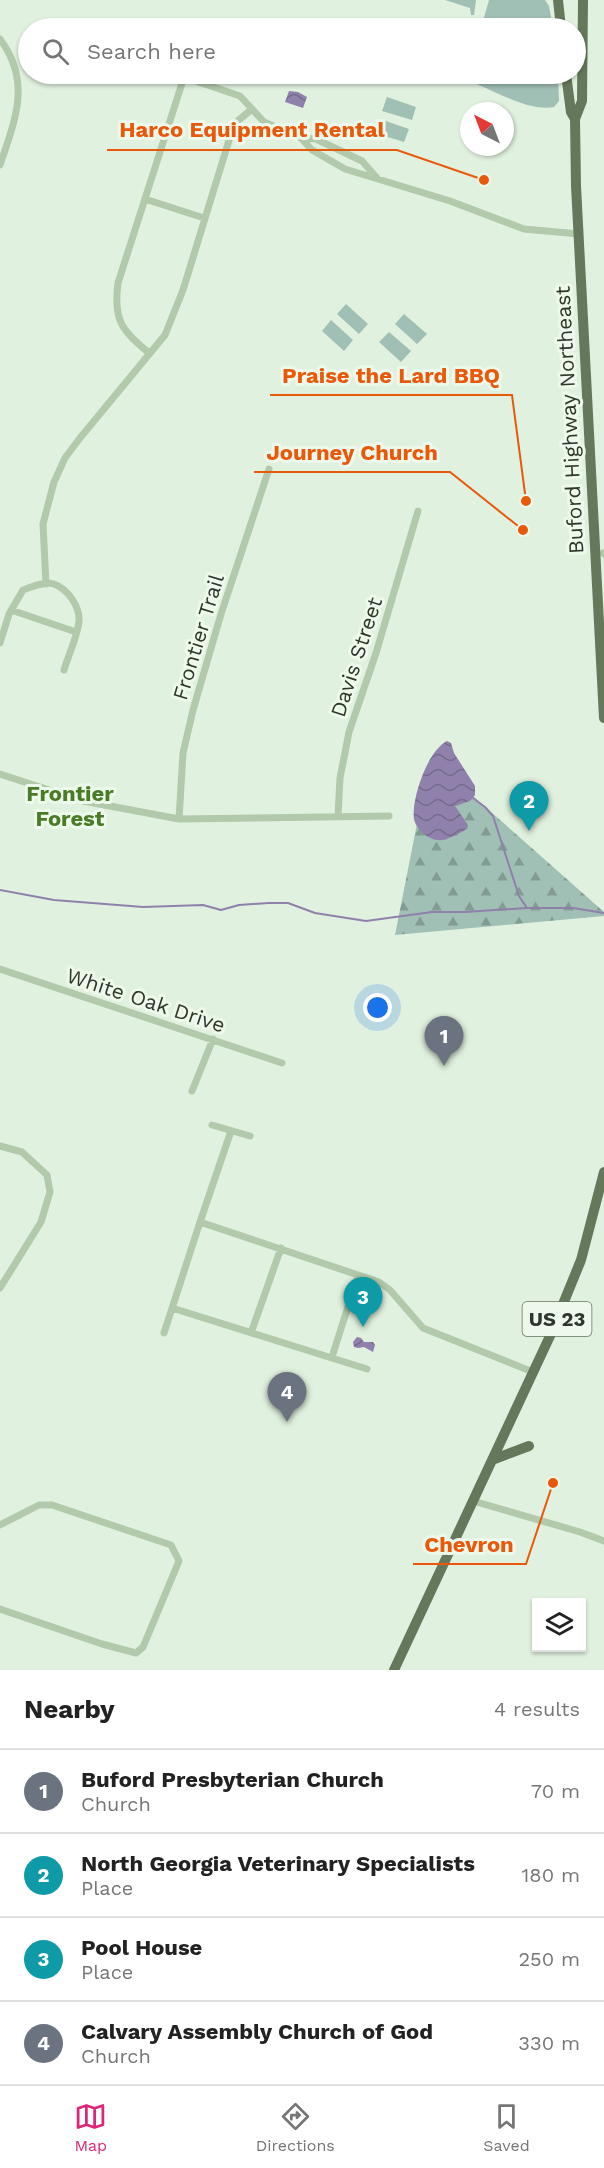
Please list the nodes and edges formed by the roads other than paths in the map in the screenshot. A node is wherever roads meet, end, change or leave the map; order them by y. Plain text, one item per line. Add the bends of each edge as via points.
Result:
1 (558, 0) edge
2 (583, 0) edge
3 (560, 18) edge
4 (583, 18) edge
5 (0, 39) edge
6 (18, 78) edge
7 (19, 84) edge
8 (182, 84) edge
9 (209, 84) edge
10 (567, 84) edge
11 (582, 84) edge
12 (252, 109) junction
13 (575, 119) junction
14 (301, 138) junction
15 (340, 151) junction
16 (333, 162) junction
17 (0, 165) edge
18 (377, 178) junction
19 (145, 199) junction
20 (204, 218) junction
21 (579, 234) junction
22 (149, 353) junction
23 (269, 469) dead end
24 (418, 511) dead end
25 (593, 513) junction
26 (604, 527) edge
27 (602, 553) edge
28 (46, 584) junction
29 (11, 610) junction
30 (76, 632) junction
31 (0, 643) edge
32 (64, 670) dead end
33 (604, 718) edge
34 (0, 774) edge
35 (338, 816) junction
36 (390, 816) dead end
37 (178, 819) junction
38 (0, 969) edge
39 (213, 1039) junction
40 (282, 1063) dead end
41 (192, 1091) dead end
42 (212, 1125) dead end
43 (231, 1131) junction
44 (250, 1136) dead end
45 (0, 1146) edge
46 (604, 1172) edge
47 (200, 1222) junction
48 (281, 1248) junction
49 (358, 1275) junction
50 (0, 1288) edge
51 (172, 1308) junction
52 (164, 1333) dead end
53 (250, 1333) junction
54 (332, 1358) junction
55 (367, 1368) dead end
56 (533, 1372) junction
57 (528, 1446) dead end
58 (492, 1460) junction
59 (473, 1501) junction
60 (0, 1525) edge
61 (604, 1541) edge
62 (0, 1609) edge
63 (394, 1670) edge

1 - 3 main road
2 - 4 main road
5 - 6 street
7 - 17 street via 17,111
8 - 19 street
9 - 12 street via 240,96
10 - 13 main road
11 - 13 main road via 582,101
12 - 14 street via 264,122
12 - 20 street via 234,124
13 - 21 main road, Buford Highway Northeast
14 - 15 street via 316,139
14 - 16 street
15 - 16 street
15 - 18 street via 362,161
16 - 18 street
18 - 21 street via 524,230
19 - 20 street
19 - 22 street via 118,283 116,313 128,335
20 - 22 street via 165,335
21 - 25 main road, Buford Highway Northeast
22 - 28 street via 65,458 54,482 43,524
23 - 37 street, Frontier Trail via 193,710 183,753
24 - 35 street, Davis Street via 349,732
25 - 26 main road
25 - 27 main road, Buford Highway Northeast
27 - 33 main road, Buford Highway Northeast
28 - 29 street via 23,590
28 - 30 street via 54,584 68,594 76,606
29 - 30 street
29 - 31 street
30 - 32 street
34 - 37 street via 83,801
35 - 36 street
35 - 37 street
38 - 39 street, White Oak Drive
39 - 40 street, White Oak Drive
39 - 41 street
42 - 43 street
43 - 44 street
43 - 47 street
45 - 50 street via 22,1152 31,1160 47,1175 50,1192 41,1222
46 - 56 main road, US 23 via 581,1260
47 - 48 street
47 - 51 street
48 - 49 street
48 - 53 street
49 - 54 street
49 - 56 street via 390,1290 423,1328
51 - 52 street
51 - 53 street
53 - 54 street
54 - 55 street
56 - 58 main road, US 23
57 - 58 main road
58 - 59 main road, US 23
59 - 61 street
59 - 63 main road, US 23
60 - 62 street via 39,1505 52,1505 171,1545 179,1561 143,1647 136,1653

